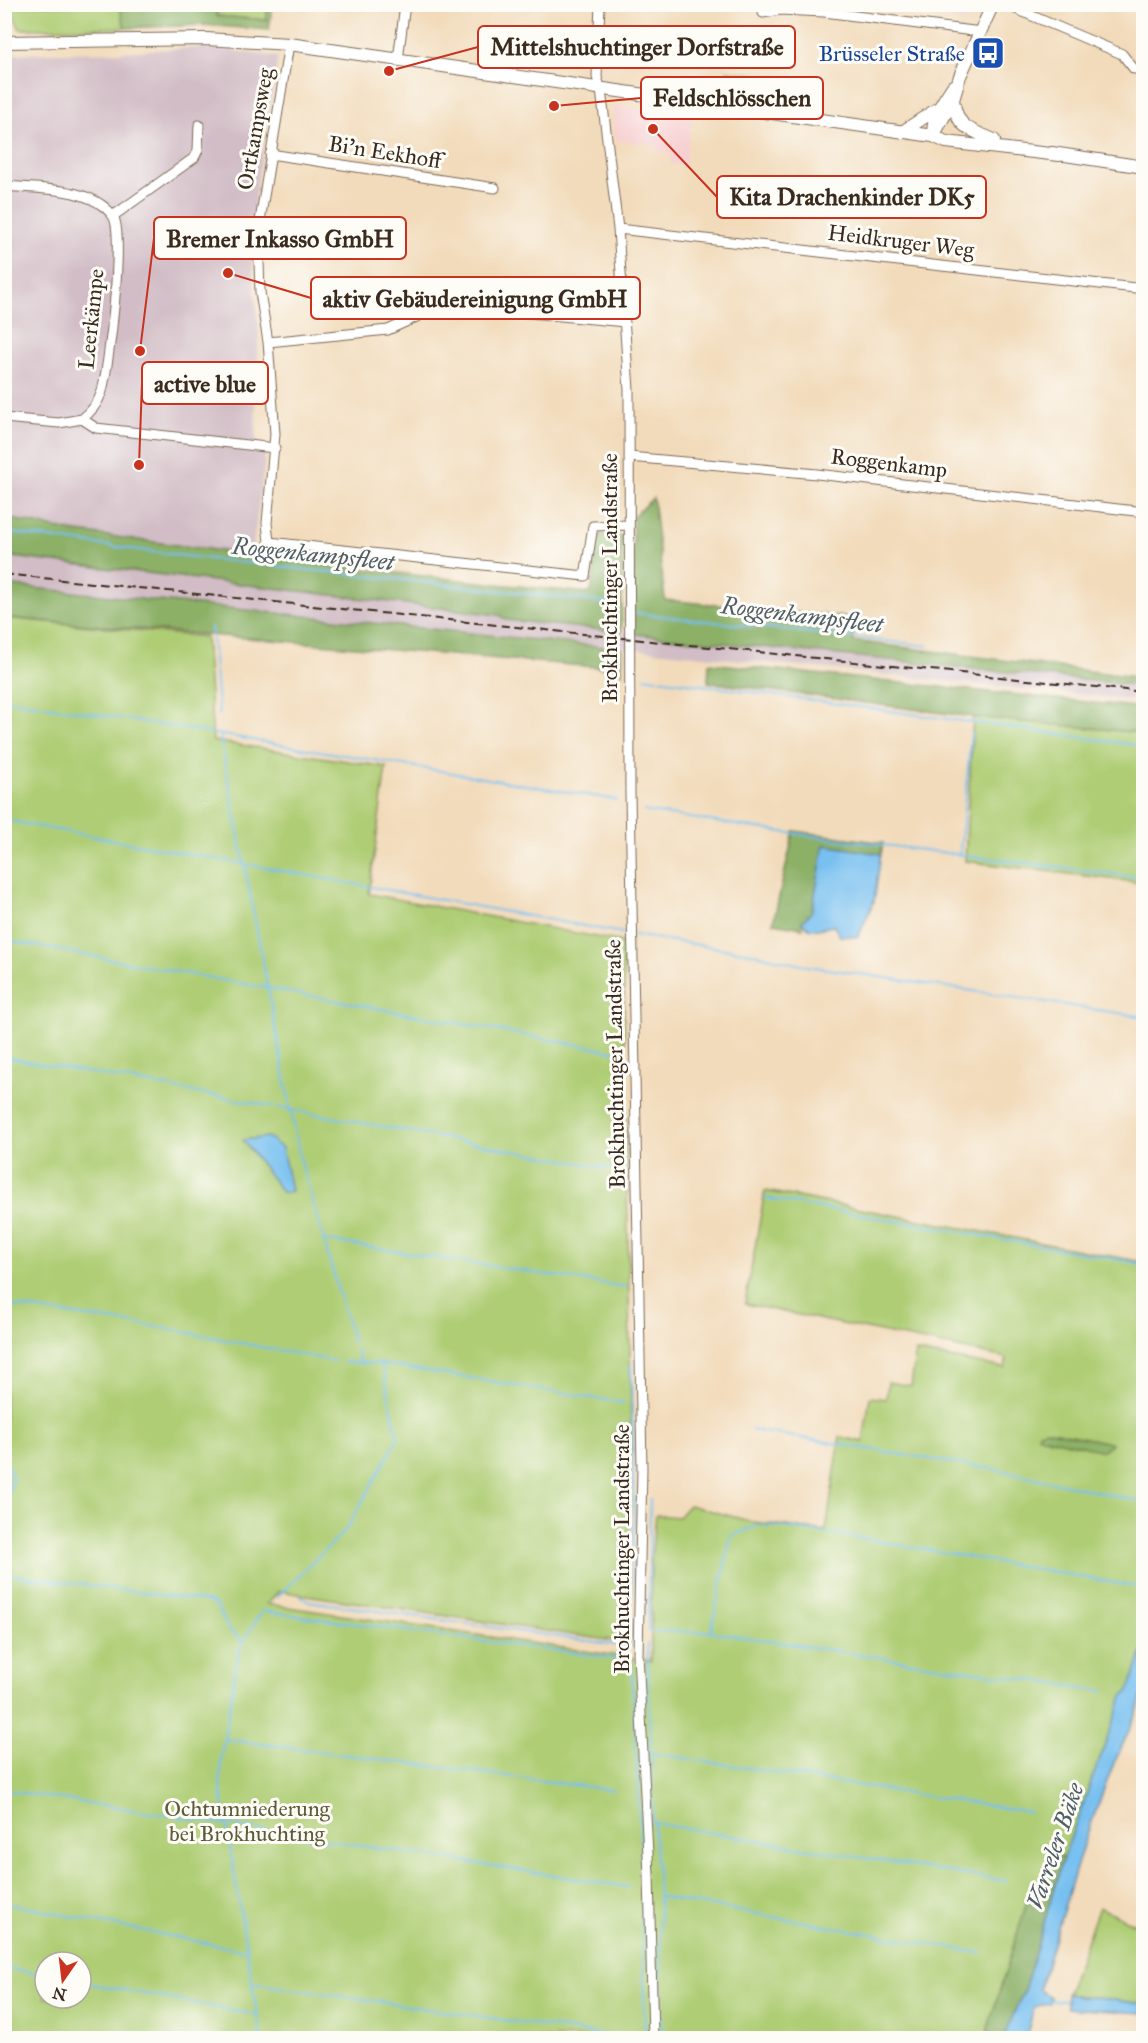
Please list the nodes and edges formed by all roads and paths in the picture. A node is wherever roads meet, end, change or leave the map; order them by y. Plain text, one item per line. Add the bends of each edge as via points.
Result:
1 (405, 4) edge
2 (600, 4) edge
3 (993, 4) edge
4 (1004, 4) edge
5 (824, 8) edge
6 (763, 12) dead end
7 (981, 32) junction
8 (4, 42) edge
9 (289, 44) junction
10 (398, 60) junction
11 (1134, 69) dead end
12 (960, 76) junction
13 (601, 90) junction
14 (953, 100) junction
15 (938, 109) junction
16 (199, 125) dead end
17 (902, 132) junction
18 (933, 136) junction
19 (994, 140) junction
20 (270, 154) junction
21 (1059, 155) junction
22 (1143, 167) edge
23 (4, 186) edge
24 (495, 188) dead end
25 (113, 216) junction
26 (618, 229) junction
27 (1143, 289) edge
28 (625, 322) junction
29 (268, 342) junction
30 (4, 418) edge
31 (82, 419) junction
32 (275, 448) junction
33 (629, 456) junction
34 (1143, 512) edge
35 (627, 525) junction
36 (653, 2038) edge

1 - 10 street
2 - 13 street, Brokhuchtinger Landstraße via 597,76
3 - 7 main road
4 - 11 street via 1122,54
5 - 6 street
5 - 7 street
7 - 12 main road
8 - 9 main road via 206,39
9 - 10 main road
9 - 20 street, Ortkampsweg
10 - 13 main road
12 - 14 main road
12 - 15 main road
13 - 17 main road
13 - 26 street, Brokhuchtinger Landstraße
14 - 18 main road
14 - 19 main road via 958,121 968,130
15 - 17 main road
15 - 18 main road via 933,119
16 - 25 street via 194,158
17 - 18 main road
18 - 19 main road
18 - 21 main road via 946,142
19 - 21 main road
20 - 24 street, Bi'n Eekhoff
20 - 29 street, Ortkampsweg via 258,255
21 - 22 main road
23 - 25 street via 82,195
25 - 31 street, Leerkämpe via 118,233 117,257 105,379 94,408
26 - 27 street, Heidkruger Weg
26 - 28 street, Brokhuchtinger Landstraße
28 - 29 street via 443,305 388,330
28 - 33 street, Brokhuchtinger Landstraße
29 - 32 street, Ortkampsweg
30 - 31 street via 59,423
31 - 32 street via 96,428
32 - 35 street, Ortkampsweg via 267,523 269,542 585,576 593,526
33 - 34 street, Roggenkamp
33 - 35 street, Brokhuchtinger Landstraße
35 - 36 street, Brokhuchtinger Landstraße via 642,1469 638,1654 650,1875

